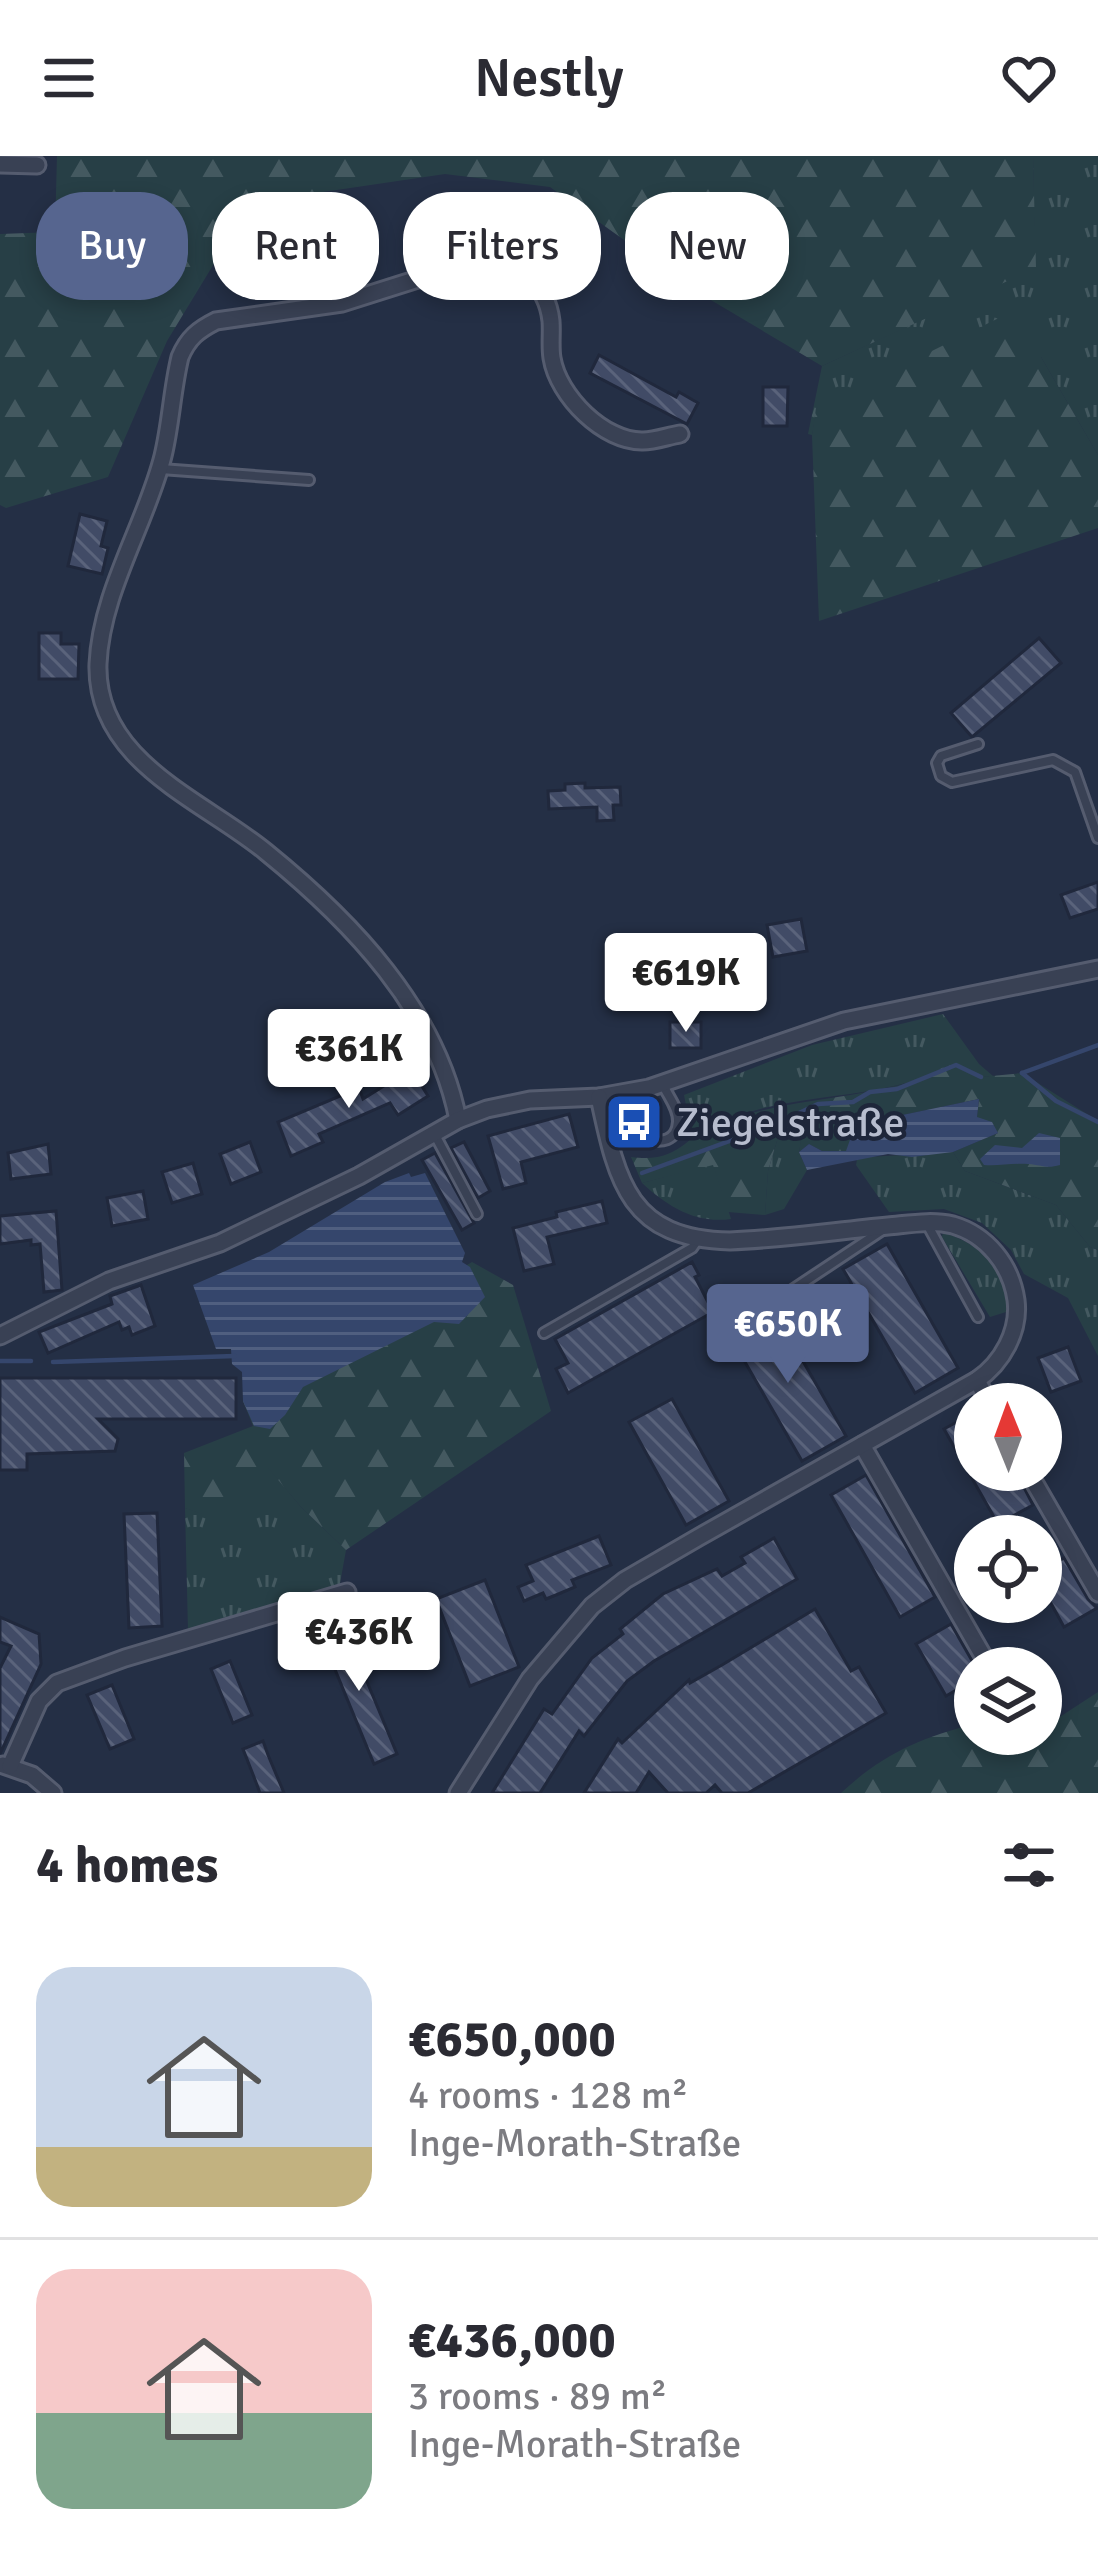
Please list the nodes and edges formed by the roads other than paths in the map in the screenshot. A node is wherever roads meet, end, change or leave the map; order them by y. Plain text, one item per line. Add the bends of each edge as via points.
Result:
1 (0, 164) edge
2 (37, 165) dead end
3 (680, 434) dead end
4 (159, 468) junction
5 (310, 480) dead end
6 (978, 744) dead end
7 (1098, 838) edge
8 (1098, 969) edge
9 (663, 1085) junction
10 (599, 1097) junction
11 (458, 1120) junction
12 (434, 1134) junction
13 (477, 1214) dead end
14 (926, 1222) junction
15 (888, 1226) junction
16 (699, 1238) junction
17 (978, 1318) dead end
18 (729, 1323) dead end
19 (544, 1334) dead end
20 (0, 1336) edge
21 (977, 1380) junction
22 (978, 1383) edge
23 (862, 1445) junction
24 (1039, 1491) edge
25 (347, 1592) dead end
26 (1098, 1593) edge
27 (978, 1647) edge
28 (5, 1766) edge
29 (53, 1793) edge
30 (458, 1793) edge

1 - 2 street
3 - 4 street via 643,441 595,421 559,379 548,305 535,284 508,262 481,259 342,303 239,316 199,330 180,357
4 - 5 lane
4 - 11 street via 98,667 119,737 161,779 264,850 370,952 422,1023
6 - 7 lane via 941,756 941,776 952,782 1053,760 1075,772
8 - 9 street via 844,1021
9 - 10 street
9 - 10 lane via 678,1117 661,1141 613,1121
10 - 11 street via 530,1100
10 - 16 street via 630,1200
11 - 12 street
12 - 13 lane
12 - 20 street via 220,1243 110,1280
14 - 15 street
14 - 17 lane
14 - 21 street via 980,1239 1012,1282 1012,1336
15 - 16 street
15 - 18 lane
16 - 19 lane
21 - 22 street
21 - 23 street
23 - 27 street
23 - 30 street via 592,1606 530,1679
24 - 26 street
25 - 28 street via 57,1684 39,1701
28 - 29 street via 32,1774

